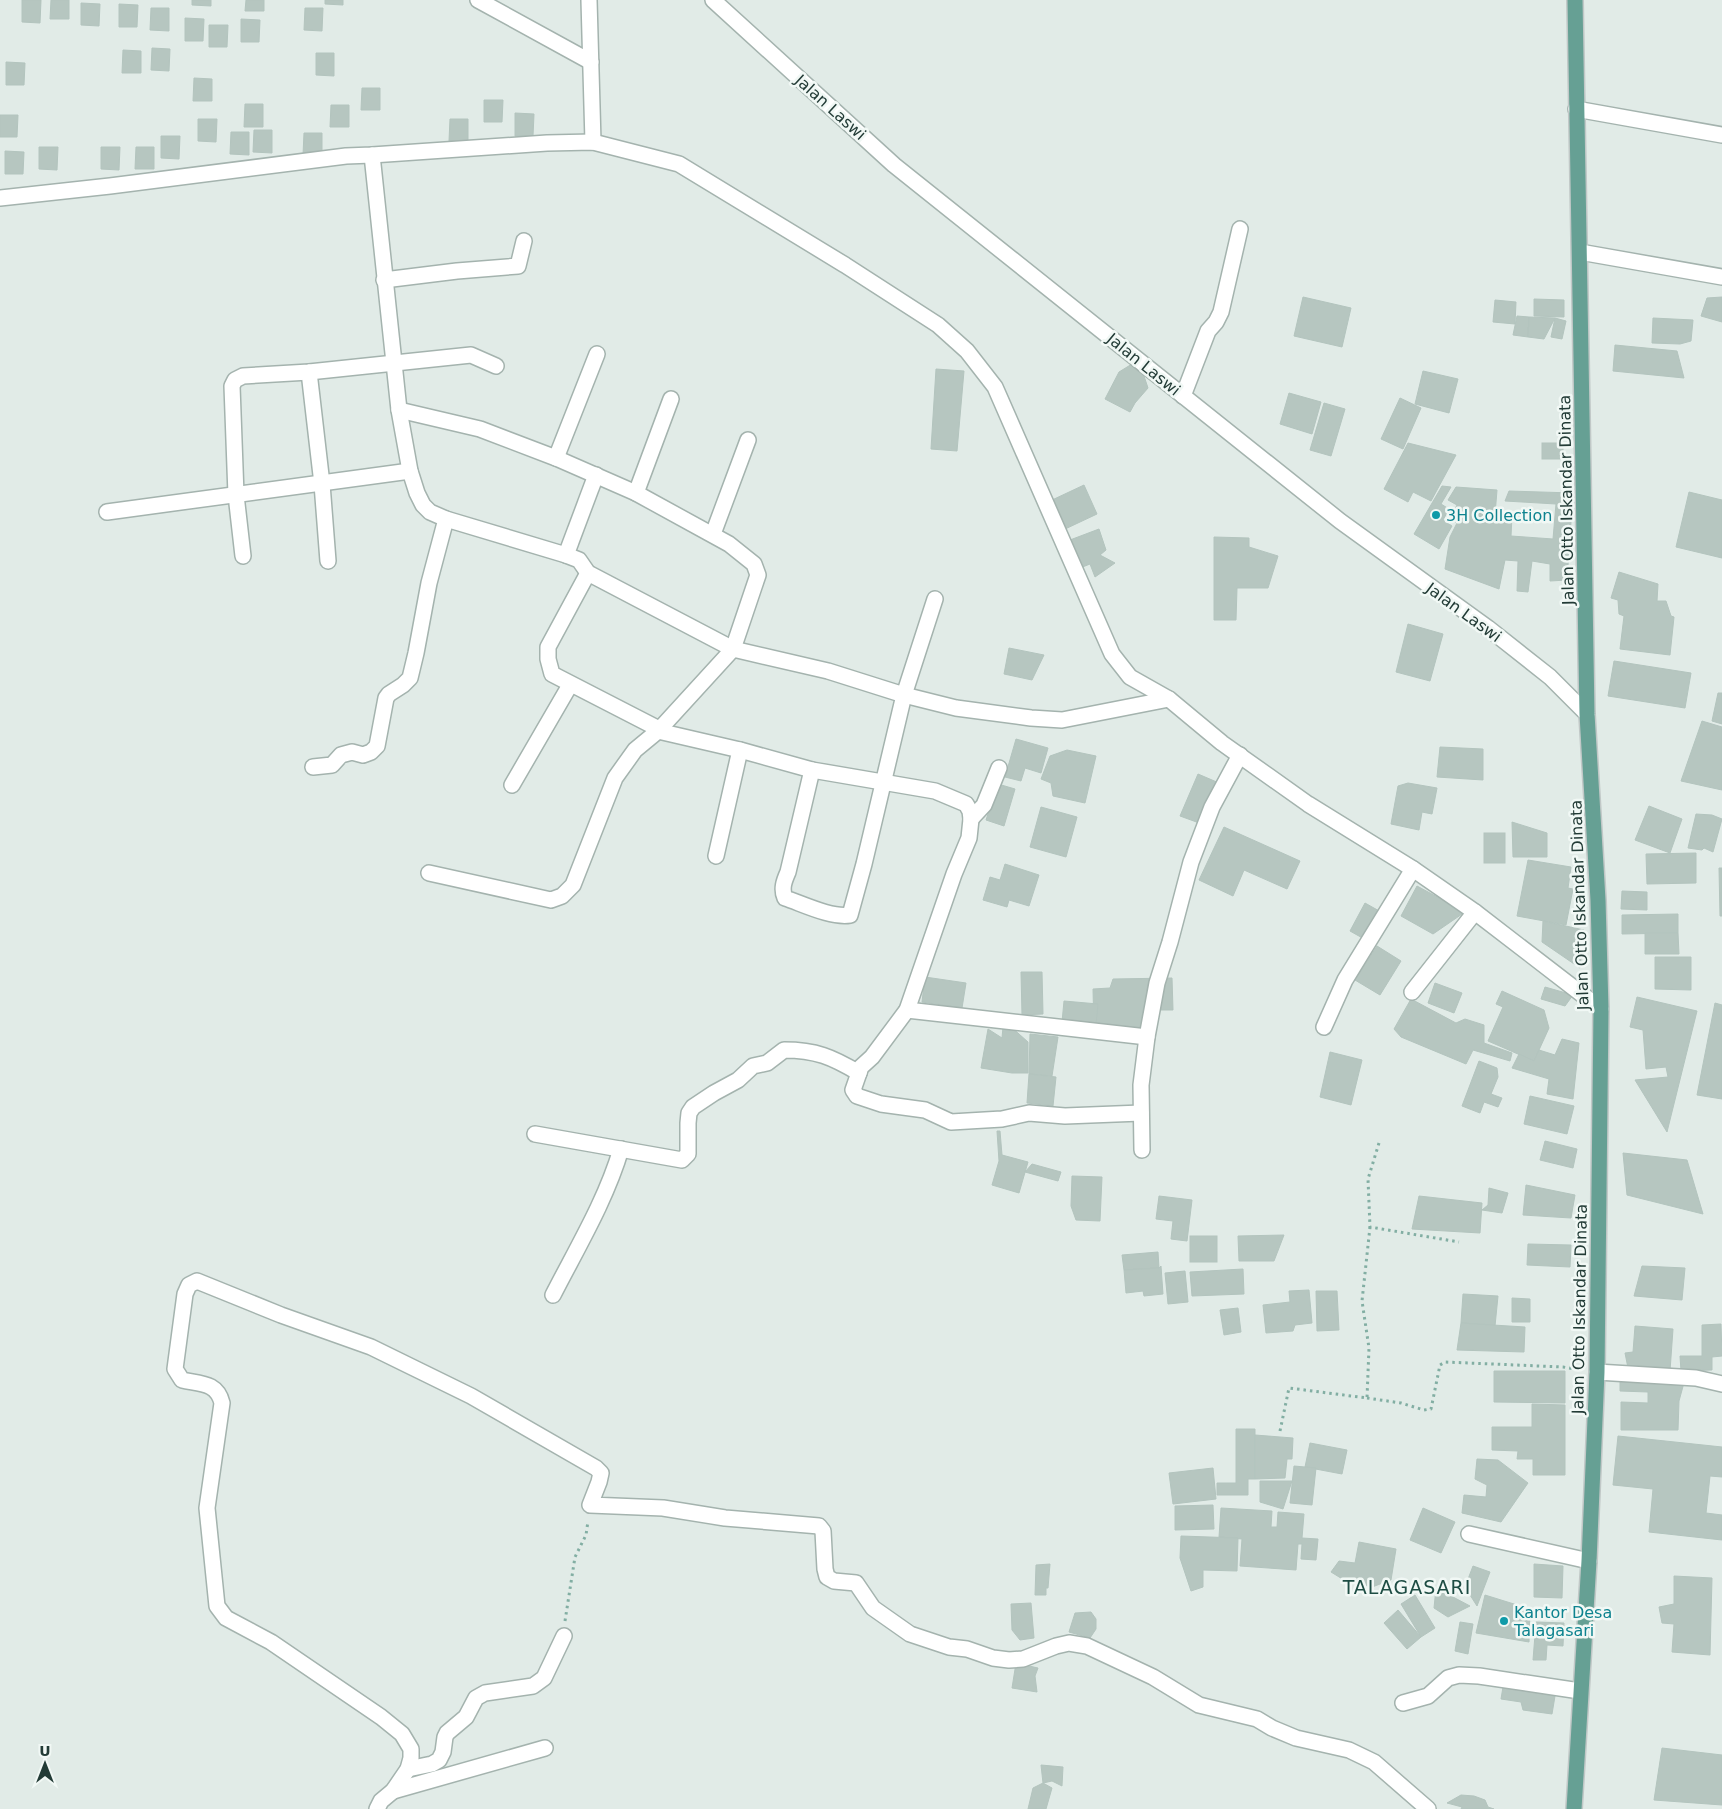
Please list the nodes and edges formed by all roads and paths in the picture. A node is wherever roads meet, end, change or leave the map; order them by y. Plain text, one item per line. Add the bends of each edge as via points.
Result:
1 (478, 0) edge
2 (589, 0) edge
3 (713, 0) edge
4 (1575, 0) edge
5 (591, 62) junction
6 (1576, 109) junction
7 (1722, 135) edge
8 (593, 142) junction
9 (372, 156) junction
10 (0, 198) edge
11 (1240, 229) dead end
12 (524, 241) dead end
13 (1580, 252) junction
14 (1722, 277) edge
15 (384, 280) junction
16 (597, 354) dead end
17 (394, 362) junction
18 (496, 366) dead end
19 (309, 372) junction
20 (1183, 396) junction
21 (671, 399) dead end
22 (399, 410) junction
23 (748, 440) dead end
24 (556, 458) junction
25 (410, 471) junction
26 (596, 475) junction
27 (322, 484) junction
28 (636, 493) junction
29 (236, 495) junction
30 (108, 512) dead end
31 (446, 519) junction
32 (713, 534) junction
33 (566, 555) junction
34 (244, 556) dead end
35 (328, 562) dead end
36 (588, 573) junction
37 (935, 599) dead end
38 (733, 649) junction
39 (570, 685) junction
40 (904, 694) junction
41 (1169, 699) junction
42 (1587, 714) junction
43 (658, 731) junction
44 (740, 750) junction
45 (1240, 755) junction
46 (313, 767) dead end
47 (999, 768) dead end
48 (812, 770) junction
49 (883, 783) junction
50 (512, 785) dead end
51 (971, 819) junction
52 (716, 856) dead end
53 (1413, 869) junction
54 (429, 873) dead end
55 (1476, 912) junction
56 (1412, 992) dead end
57 (1601, 1009) junction
58 (906, 1010) junction
59 (1324, 1027) dead end
60 (1147, 1038) junction
61 (864, 1066) junction
62 (1141, 1113) junction
63 (535, 1134) dead end
64 (1379, 1143) dead end
65 (620, 1149) junction
66 (1142, 1150) dead end
67 (1370, 1227) junction
68 (1459, 1242) dead end
69 (553, 1296) dead end
70 (1597, 1372) junction
71 (1722, 1384) edge
72 (1367, 1398) junction
73 (1280, 1431) dead end
74 (590, 1505) junction
75 (1469, 1534) dead end
76 (1588, 1561) junction
77 (564, 1636) joint
78 (1580, 1691) junction
79 (1403, 1703) dead end
80 (545, 1748) dead end
81 (408, 1769) junction
82 (394, 1791) junction
83 (376, 1809) edge
84 (1428, 1809) edge
85 (1574, 1809) edge

1 - 5 street
2 - 5 street
3 - 20 street, Jalan Laswi via 894,165
4 - 6 main road, Jalan Otto Iskandar Dinata
5 - 8 street
6 - 7 street
6 - 13 main road, Jalan Otto Iskandar Dinata
8 - 9 street
8 - 41 street via 679,164 938,325 967,351 995,387 1112,654 1130,677
9 - 10 street via 346,156
9 - 15 street
11 - 20 street via 1221,312 1208,331
12 - 15 street via 518,266
13 - 14 street
13 - 42 main road, Jalan Otto Iskandar Dinata
15 - 17 street
16 - 24 street
17 - 18 street via 470,355
17 - 19 street
17 - 22 street
19 - 27 street
19 - 29 street via 244,376 235,380 232,386
20 - 42 street, Jalan Laswi via 1340,521 1550,676
21 - 28 street
22 - 24 street via 480,429
22 - 25 street
23 - 32 street
24 - 26 street
25 - 27 street
25 - 31 street via 423,505
26 - 28 street
26 - 33 street
27 - 29 street
27 - 35 street
28 - 32 street
29 - 30 street
29 - 34 street
31 - 33 street
31 - 46 street via 410,678 386,698 377,746 363,756 352,752 341,755 332,765
32 - 38 street via 754,564 758,574
33 - 36 street via 579,560
36 - 38 street
36 - 39 street via 548,647 552,674
37 - 40 street
38 - 40 street via 828,671
38 - 43 street
39 - 43 street
39 - 50 street
40 - 41 street via 956,708 1062,720
40 - 49 street
41 - 45 street
42 - 57 main road, Jalan Otto Iskandar Dinata
43 - 44 street
43 - 54 street via 635,750 615,778 573,885 562,896 551,900
44 - 48 street
44 - 52 street
45 - 53 street via 1308,804
45 - 60 street via 1212,807 1191,862 1156,983
47 - 51 street via 984,805
48 - 49 street
48 - 49 street via 783,894 785,898 844,916 850,915 854,904
49 - 51 street via 935,791 966,804
51 - 58 street via 969,838
53 - 55 street
53 - 59 street via 1345,980
55 - 56 street
55 - 57 street
57 - 70 main road, Jalan Otto Iskandar Dinata
58 - 60 street
58 - 61 street
60 - 62 street
61 - 62 street via 853,1090 856,1096 881,1104 925,1110 951,1122 1002,1119 1029,1113 1065,1116
61 - 65 street via 809,1051 784,1050 767,1063 753,1066 738,1080 693,1107 689,1113 688,1154 684,1159 679,1161
62 - 66 street
63 - 65 street
64 - 67 path via 1368,1179
65 - 69 street via 603,1195
67 - 68 path
67 - 72 path via 1362,1301 1369,1348
70 - 71 street via 1696,1378
70 - 72 path via 1563,1367 1445,1362 1440,1366 1431,1409
70 - 76 main road, Jalan Otto Iskandar Dinata
72 - 73 path via 1288,1388
74 - 77 path via 586,1535 575,1557
74 - 81 street via 601,1473 596,1468 471,1396 371,1347 197,1281 189,1285 185,1294 176,1369 182,1380 213,1387 220,1394 222,1403 207,1508 217,1606 226,1618 271,1642 402,1734 411,1749
74 - 84 street via 663,1508 725,1518 819,1526 823,1530 827,1578 856,1583 873,1608 910,1634 949,1647 1009,1660 1023,1659 1069,1643 1087,1646 1153,1677 1199,1705 1257,1719 1296,1738 1349,1750 1374,1762
75 - 76 street
76 - 78 main road, Jalan Otto Iskandar Dinata
77 - 81 street via 544,1678 533,1686 485,1693 476,1698 466,1717 447,1733 444,1752 439,1760
78 - 79 street via 1459,1675 1448,1678 1428,1696
78 - 85 main road, Jalan Otto Iskandar Dinata
80 - 82 street
81 - 82 street
82 - 83 street

